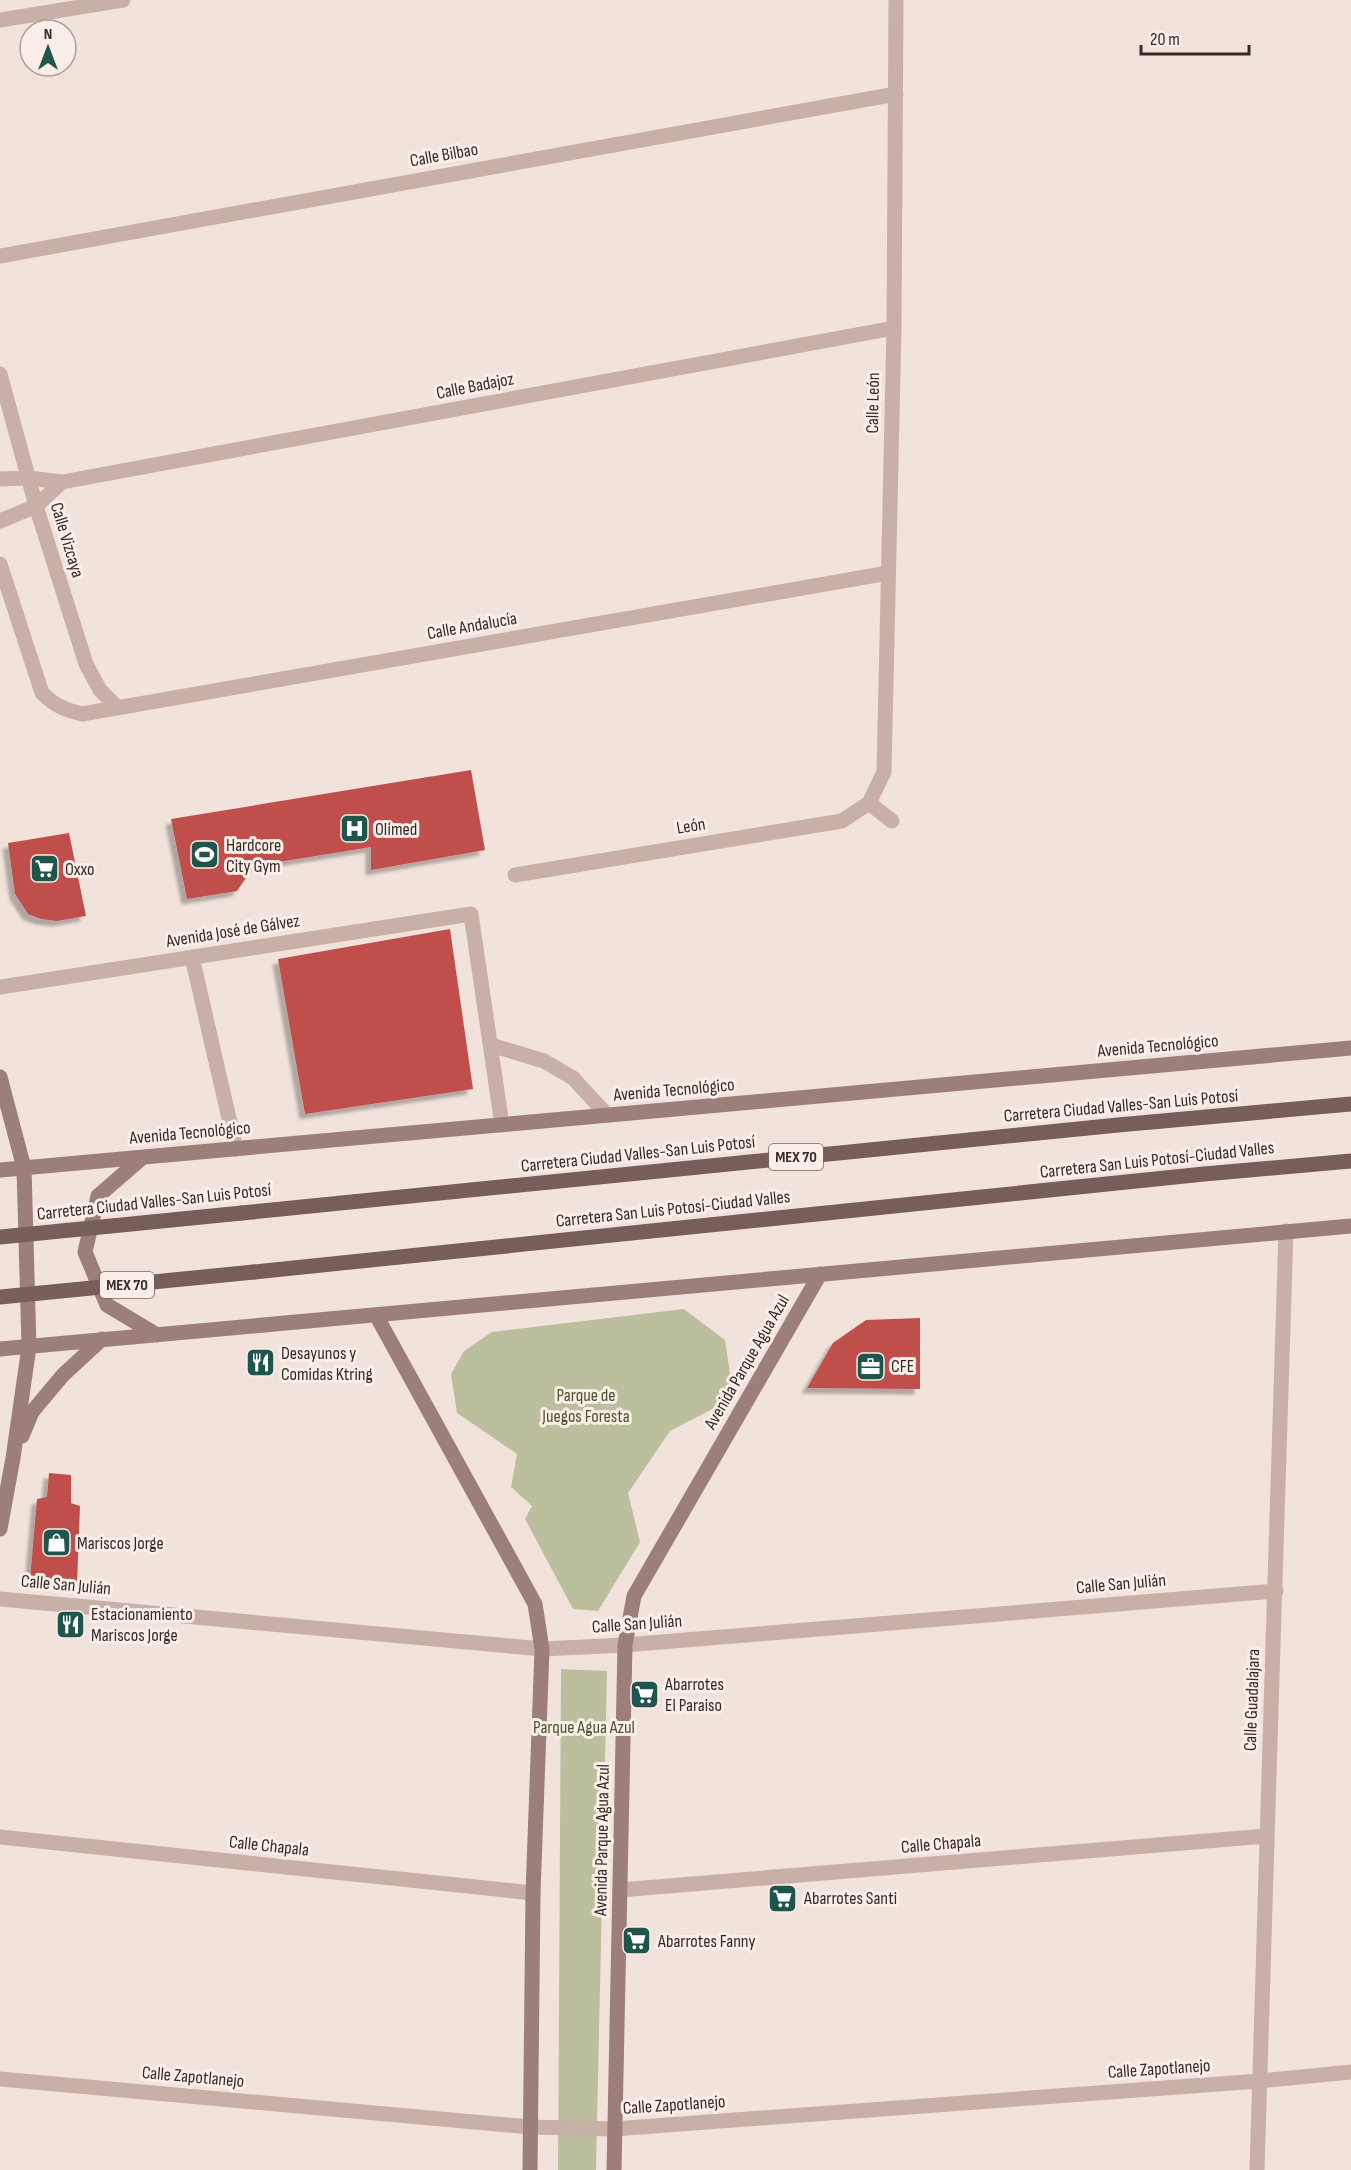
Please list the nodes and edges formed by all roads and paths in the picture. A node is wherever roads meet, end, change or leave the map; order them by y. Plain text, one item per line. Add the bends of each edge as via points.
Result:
1 (123, 0) edge
2 (896, 0) edge
3 (0, 20) edge
4 (896, 94) junction
5 (0, 256) edge
6 (894, 328) junction
7 (0, 374) edge
8 (29, 478) junction
9 (0, 479) edge
10 (62, 482) junction
11 (36, 506) junction
12 (0, 521) edge
13 (0, 564) edge
14 (888, 573) junction
15 (118, 708) junction
16 (869, 803) junction
17 (892, 821) dead end
18 (515, 875) dead end
19 (192, 957) junction
20 (0, 987) edge
21 (491, 1045) junction
22 (1351, 1048) edge
23 (0, 1077) edge
24 (1351, 1104) edge
25 (607, 1115) junction
26 (502, 1125) junction
27 (236, 1149) junction
28 (142, 1157) junction
29 (1351, 1161) edge
30 (24, 1168) junction
31 (0, 1170) edge
32 (1351, 1226) edge
33 (1286, 1232) junction
34 (0, 1237) edge
35 (820, 1274) junction
36 (0, 1297) edge
37 (376, 1315) junction
38 (157, 1335) junction
39 (102, 1339) junction
40 (29, 1347) junction
41 (0, 1349) edge
42 (13, 1458) junction
43 (0, 1529) edge
44 (1276, 1591) junction
45 (0, 1599) edge
46 (625, 1645) junction
47 (542, 1649) junction
48 (1266, 1836) junction
49 (0, 1837) edge
50 (620, 1890) junction
51 (533, 1893) junction
52 (1351, 2072) edge
53 (0, 2079) edge
54 (1259, 2081) junction
55 (530, 2127) junction
56 (615, 2129) junction
57 (530, 2170) edge
58 (614, 2170) edge
59 (1257, 2170) edge

1 - 3 street
2 - 4 street, Calle León
4 - 5 street, Calle Bilbao
4 - 6 street, Calle León
6 - 10 street, Calle Badajoz
6 - 14 street, Calle León
7 - 8 street, Calle Vizcaya
8 - 9 street, Calle Badajoz
8 - 10 street, Calle Badajoz
8 - 11 street, Calle Vizcaya
10 - 11 street
11 - 12 street
11 - 15 street, Calle Vizcaya via 86,664 100,690
13 - 15 street, Calle Andalucía via 42,693 63,709 82,714
14 - 15 street, Calle Andalucía
14 - 16 street, Calle León via 885,772
16 - 17 street
16 - 18 street, León via 842,821
19 - 20 street, Avenida José de Gálvez
19 - 21 street, Avenida José de Gálvez via 471,914
19 - 27 street
21 - 25 street via 544,1061 573,1078
21 - 26 street
22 - 25 street, Avenida Tecnológico
23 - 30 street
24 - 34 main road, Carretera Ciudad Valles-San Luis Potosí / MEX 70, bridge
25 - 26 street, Avenida Tecnológico
26 - 27 street, Avenida Tecnológico
27 - 28 street, Avenida Tecnológico
28 - 30 street, Avenida Tecnológico
28 - 38 street via 98,1196 84,1252 107,1305
29 - 36 main road, Carretera San Luis Potosí-Ciudad Valles / MEX 70, bridge
30 - 31 street, Avenida Tecnológico
30 - 40 street
32 - 33 street
33 - 35 street
33 - 44 street, Calle Guadalajara
35 - 37 street
35 - 46 street, Avenida Parque Agua Azul via 634,1596
37 - 38 street
37 - 47 street via 535,1604
38 - 39 street
39 - 40 street
39 - 42 street via 63,1375 32,1412
40 - 41 street
40 - 42 street
42 - 43 street
44 - 46 street, Calle San Julián
44 - 48 street, Calle Guadalajara
45 - 47 street, Calle San Julián
46 - 47 street, Calle San Julián
46 - 50 street, Avenida Parque Agua Azul
47 - 51 street
48 - 50 street, Calle Chapala
48 - 54 street, Calle Guadalajara
49 - 51 street, Calle Chapala
50 - 56 street, Avenida Parque Agua Azul
51 - 55 street
52 - 54 street, Calle Zapotlanejo
53 - 55 street, Calle Zapotlanejo
54 - 56 street, Calle Zapotlanejo
54 - 59 street, Calle Guadalajara
55 - 56 street, Calle Zapotlanejo
55 - 57 street
56 - 58 street, Avenida Parque Agua Azul

